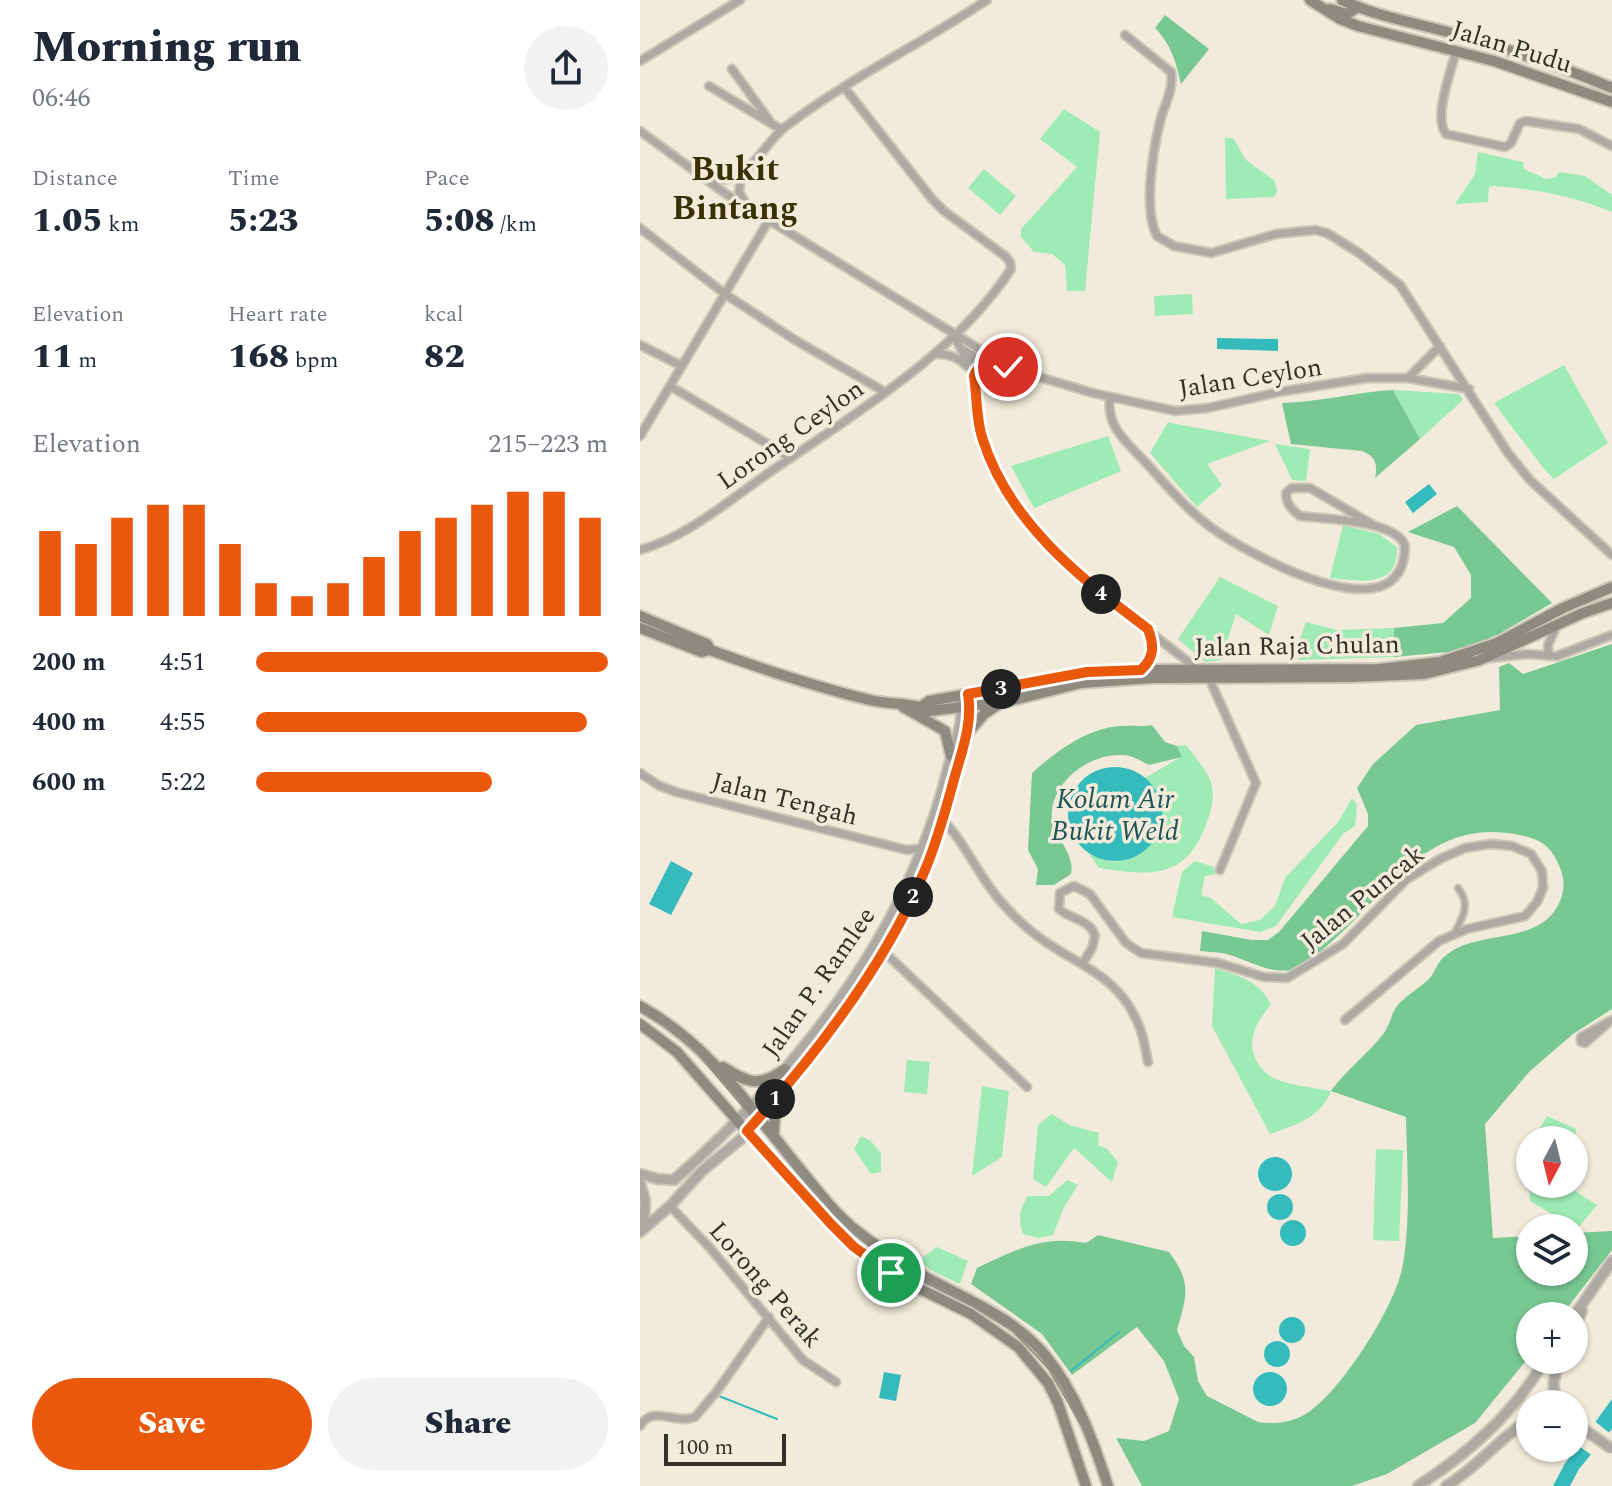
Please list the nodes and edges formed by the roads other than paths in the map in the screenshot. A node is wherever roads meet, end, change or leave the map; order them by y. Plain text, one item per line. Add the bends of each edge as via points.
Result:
1 (740, 0) edge
2 (987, 0) edge
3 (1312, 2) edge
4 (1355, 3) edge
5 (1380, 31) junction
6 (1125, 35) dead end
7 (1456, 51) junction
8 (640, 61) edge
9 (732, 69) dead end
10 (709, 86) dead end
11 (844, 87) junction
12 (1612, 88) edge
13 (1612, 102) edge
14 (771, 122) junction
15 (782, 130) junction
16 (640, 131) edge
17 (1612, 146) edge
18 (742, 173) junction
19 (704, 178) junction
20 (752, 209) junction
21 (769, 220) junction
22 (640, 228) edge
23 (725, 294) junction
24 (953, 334) junction
25 (640, 345) edge
26 (1440, 346) junction
27 (962, 349) junction
28 (935, 354) junction
29 (993, 363) junction
30 (682, 366) junction
31 (1008, 367) junction
32 (972, 373) junction
33 (1408, 378) junction
34 (670, 386) junction
35 (1469, 389) junction
36 (885, 392) junction
37 (1110, 397) junction
38 (640, 436) edge
39 (791, 458) junction
40 (1375, 526) junction
41 (640, 550) edge
42 (1612, 555) edge
43 (1612, 587) edge
44 (1612, 602) edge
45 (640, 616) edge
46 (1557, 625) junction
47 (640, 628) edge
48 (1148, 629) junction
49 (1612, 635) edge
50 (710, 650) junction
51 (1548, 656) junction
52 (1480, 660) junction
53 (1197, 669) junction
54 (1141, 670) junction
55 (1209, 677) junction
56 (964, 695) junction
57 (1009, 701) junction
58 (901, 706) junction
59 (922, 706) junction
60 (966, 708) junction
61 (967, 734) junction
62 (951, 756) junction
63 (640, 773) edge
64 (939, 817) junction
65 (923, 848) junction
66 (1220, 870) dead end
67 (1458, 888) dead end
68 (1454, 934) junction
69 (878, 947) junction
70 (1083, 963) junction
71 (858, 981) junction
72 (640, 1006) edge
73 (1345, 1020) dead end
74 (640, 1024) edge
75 (714, 1062) junction
76 (1148, 1062) dead end
77 (785, 1069) junction
78 (789, 1084) junction
79 (1027, 1087) dead end
80 (752, 1107) junction
81 (760, 1117) junction
82 (739, 1120) junction
83 (744, 1135) junction
84 (778, 1141) junction
85 (640, 1174) edge
86 (640, 1183) edge
87 (670, 1206) junction
88 (642, 1230) edge
89 (1612, 1261) edge
90 (1588, 1298) junction
91 (1585, 1302) edge
92 (1586, 1302) edge
93 (769, 1317) junction
94 (1536, 1374) edge
95 (836, 1382) dead end
96 (640, 1426) edge
97 (1516, 1428) edge
98 (1588, 1432) edge
99 (1612, 1449) edge
100 (1086, 1486) edge
101 (1108, 1486) edge
102 (1418, 1486) edge
103 (1446, 1486) edge

1 - 8 street
2 - 11 street
3 - 4 main road via 1338,12
3 - 5 main road, Jalan Pudu via 1346,22
4 - 5 main road via 1358,19
4 - 12 main road, Jalan Pudu
5 - 7 main road, Jalan Pudu
6 - 26 street via 1171,72 1151,189 1152,224 1161,241 1211,253 1276,234 1327,233 1396,280
7 - 13 main road, Jalan Pudu
7 - 17 street via 1442,112 1446,134 1505,147 1526,121 1579,129
9 - 14 street
10 - 14 street
11 - 15 street
11 - 24 street, Lorong Ceylon via 932,199 1009,259 1010,272
14 - 15 street
15 - 18 street
16 - 19 street, Jalan Ceylon
18 - 19 street via 726,181
18 - 20 street via 739,192
19 - 20 street, Jalan Ceylon
20 - 21 street, Jalan Ceylon
21 - 23 street
21 - 24 street, Jalan Ceylon
22 - 23 street
23 - 30 street
23 - 36 street
24 - 27 street
24 - 28 street, Lorong Ceylon
24 - 31 street, Jalan Ceylon
25 - 30 street
26 - 33 street
26 - 35 street
27 - 29 street, Jalan Ceylon
27 - 32 street
28 - 32 street via 956,357
28 - 36 street, Lorong Ceylon
29 - 31 street, Jalan Ceylon
29 - 32 street
30 - 34 street
31 - 37 street, Jalan Ceylon
32 - 48 street via 986,449 1027,520 1059,558
33 - 35 street, Jalan Ceylon
33 - 37 street, Jalan Ceylon via 1356,380 1184,411
34 - 38 street
34 - 39 street
35 - 42 street via 1530,480
36 - 39 street, Lorong Ceylon
37 - 40 street via 1110,418 1117,432 1171,490 1215,531 1266,560 1335,586 1375,588 1396,575 1405,552 1399,536
39 - 41 street, Lorong Ceylon via 686,531
40 - 40 street via 1300,516 1286,493 1310,488
43 - 53 main road, Jalan Raja Chulan via 1497,643 1440,662 1379,669
44 - 46 main road, Jalan Raja Chulan
45 - 50 main road, Jalan Raja Chulan via 707,644
46 - 51 street
46 - 52 main road, Jalan Raja Chulan
47 - 50 main road, Jalan Raja Chulan via 702,652
48 - 53 street
48 - 54 street via 1152,655
49 - 51 street
50 - 58 main road, Jalan Raja Chulan
51 - 52 street
52 - 55 main road, Jalan Raja Chulan via 1417,674
53 - 54 main road, Jalan Raja Chulan
54 - 56 main road, Jalan Raja Chulan via 1087,672
55 - 57 main road, Jalan Raja Chulan via 1081,683
55 - 66 street via 1256,783
56 - 59 main road, Jalan Raja Chulan
56 - 60 street, Jalan P. Ramlee
57 - 60 main road, Jalan Raja Chulan
57 - 61 main road via 984,714
58 - 59 main road, Jalan Raja Chulan
58 - 62 main road via 945,731
59 - 60 main road, Jalan Raja Chulan via 930,711
60 - 61 street, Jalan P. Ramlee
60 - 62 street, Jalan P. Ramlee
61 - 64 street, Jalan P. Ramlee
62 - 64 street, Jalan P. Ramlee
63 - 65 street, Jalan Tengah via 676,792 907,850
64 - 65 street, Jalan P. Ramlee
64 - 69 street, Jalan P. Ramlee via 920,883
64 - 70 street via 1003,904 1030,931
65 - 69 street, Jalan P. Ramlee
67 - 68 street via 1466,897 1466,909
68 - 70 street, Jalan Puncak via 1525,916 1541,895 1544,879 1531,854 1491,844 1440,859 1407,879 1343,944 1287,978 1141,953 1126,943 1090,894 1069,887 1060,893 1059,909 1087,924 1095,936
68 - 73 street, Jalan Puncak
69 - 71 street, Jalan P. Ramlee
69 - 79 street
70 - 76 street via 1129,1005
71 - 77 street, Jalan P. Ramlee
71 - 78 street, Jalan P. Ramlee
72 - 75 main road via 681,1032
74 - 82 main road via 677,1052
75 - 77 main road via 740,1078 759,1082
75 - 80 main road
77 - 80 street, Jalan P. Ramlee
78 - 81 street, Jalan P. Ramlee
78 - 84 main road via 774,1118
80 - 81 main road
80 - 82 street, Jalan P. Ramlee
81 - 83 street, Jalan P. Ramlee
81 - 84 main road
82 - 83 main road
82 - 85 street, Jalan P. Ramlee via 674,1180
83 - 87 street, Jalan P. Ramlee
83 - 100 main road via 854,1247 908,1283 994,1328 1028,1358 1058,1403
84 - 101 main road via 855,1229 929,1279 992,1311 1043,1353 1082,1416
86 - 88 street via 645,1200
87 - 88 street, Jalan P. Ramlee
87 - 93 street, Lorong Perak
89 - 90 street
90 - 91 street
90 - 92 street
93 - 95 street, Lorong Perak via 803,1360
93 - 96 street via 695,1417 675,1420 656,1414
94 - 102 street via 1496,1426
97 - 103 street
98 - 99 street, bridge

